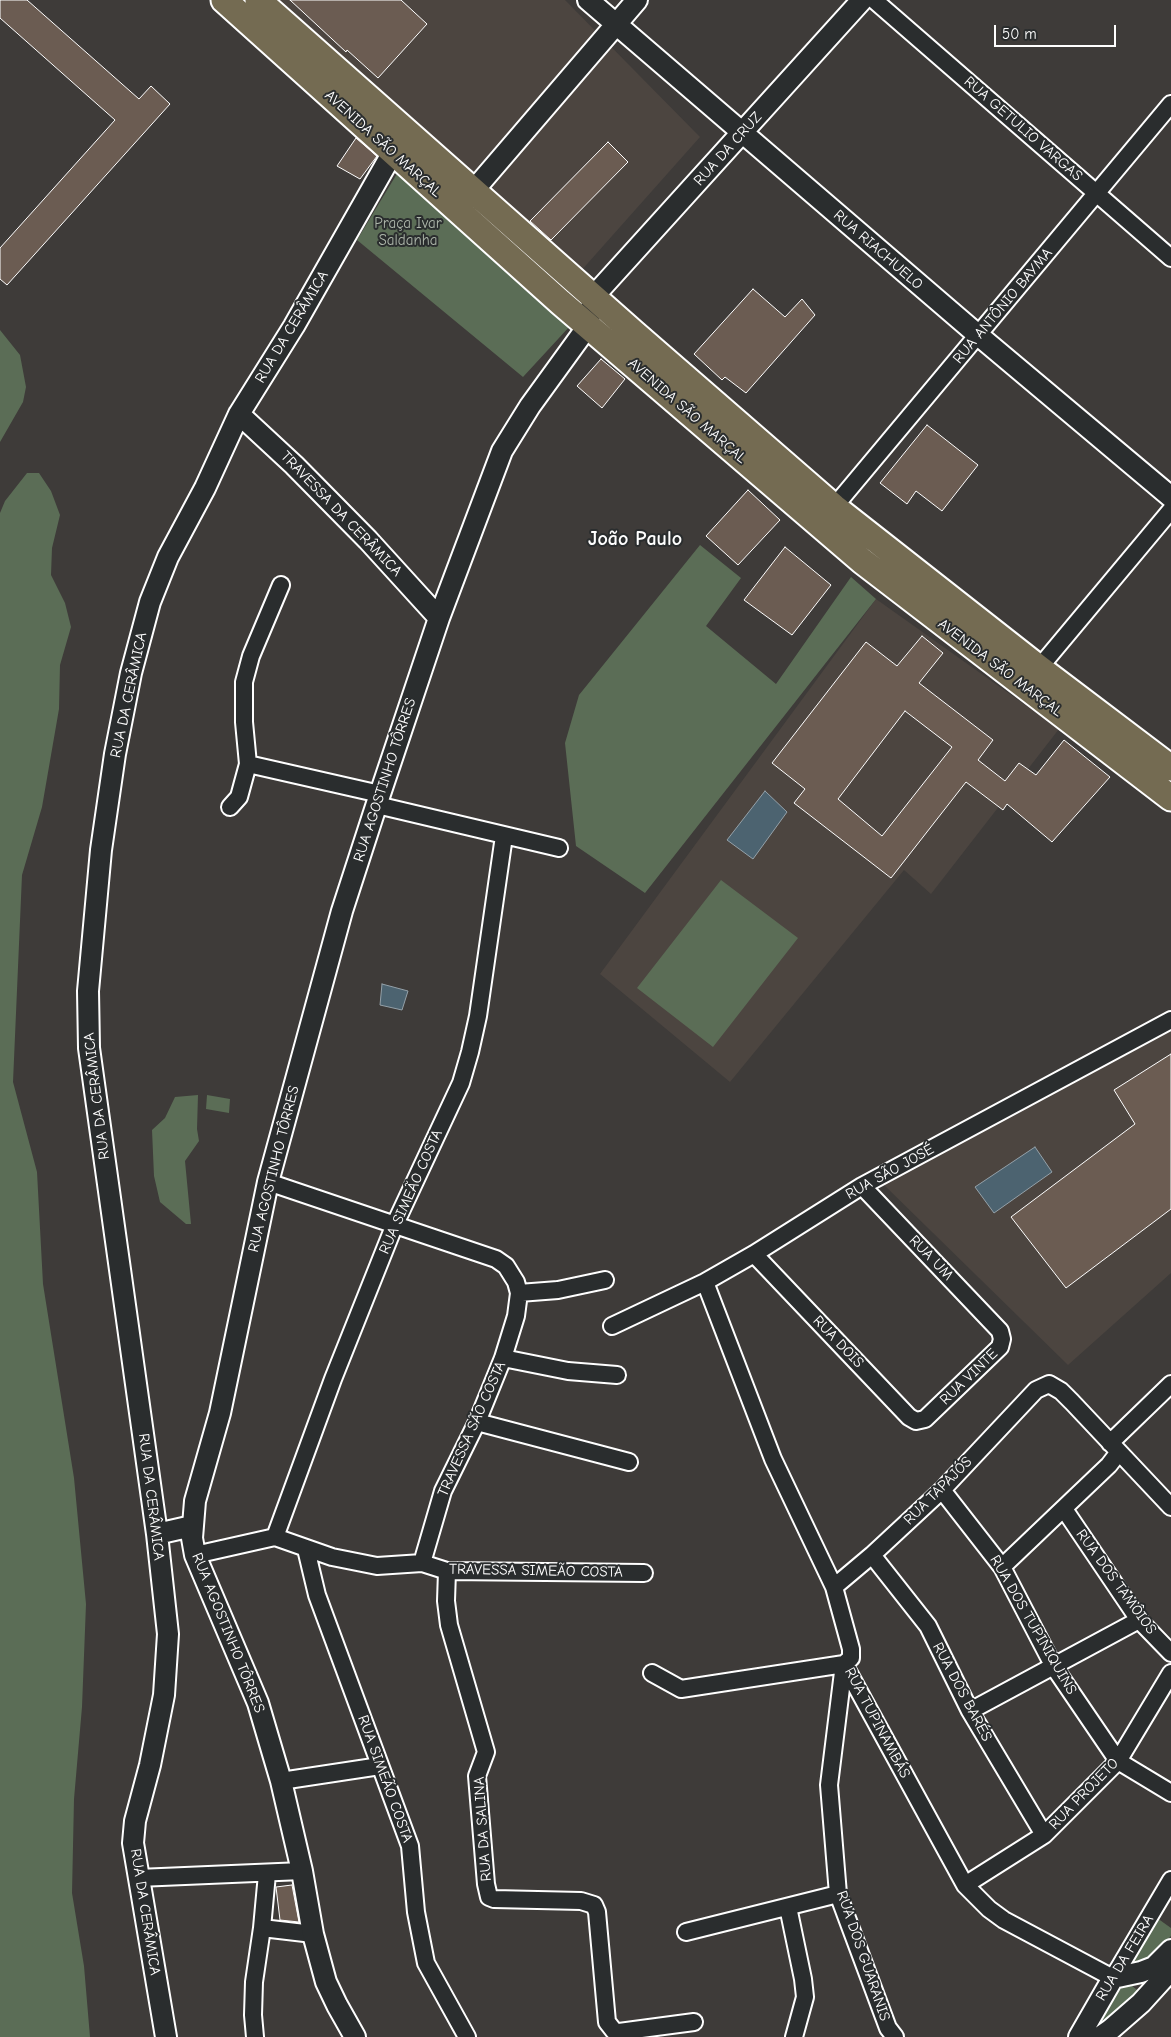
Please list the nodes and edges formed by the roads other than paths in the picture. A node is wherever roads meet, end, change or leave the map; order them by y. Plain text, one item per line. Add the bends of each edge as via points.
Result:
1 (224, 0) edge
2 (258, 0) edge
3 (588, 0) edge
4 (637, 0) edge
5 (862, 0) edge
6 (874, 0) edge
7 (616, 25) junction
8 (1171, 104) edge
9 (742, 133) junction
10 (393, 152) junction
11 (474, 190) junction
12 (1097, 194) junction
13 (1171, 258) edge
14 (593, 297) junction
15 (588, 326) junction
16 (978, 335) junction
17 (239, 414) junction
18 (1171, 497) edge
19 (834, 507) junction
20 (1171, 510) edge
21 (281, 585) dead end
22 (439, 618) junction
23 (1039, 668) junction
24 (248, 764) junction
25 (1171, 768) edge
26 (1171, 798) edge
27 (378, 799) junction
28 (230, 807) dead end
29 (504, 836) junction
30 (559, 848) dead end
31 (1171, 1020) edge
32 (268, 1182) junction
33 (862, 1186) junction
34 (396, 1224) junction
35 (754, 1254) junction
36 (605, 1280) dead end
37 (705, 1282) junction
38 (519, 1293) junction
39 (612, 1326) dead end
40 (1000, 1331) joint
41 (503, 1358) junction
42 (617, 1375) dead end
43 (1171, 1384) edge
44 (925, 1420) joint
45 (477, 1422) junction
46 (1114, 1448) junction
47 (629, 1462) dead end
48 (942, 1490) junction
49 (1171, 1506) edge
50 (1064, 1509) junction
51 (192, 1526) junction
52 (157, 1534) junction
53 (275, 1537) junction
54 (306, 1549) junction
55 (195, 1555) junction
56 (872, 1555) junction
57 (422, 1563) junction
58 (1002, 1567) junction
59 (447, 1571) junction
60 (644, 1573) dead end
61 (834, 1587) junction
62 (1139, 1620) junction
63 (1171, 1653) edge
64 (844, 1664) junction
65 (1054, 1667) junction
66 (652, 1673) dead end
67 (1171, 1673) edge
68 (970, 1712) junction
69 (1118, 1761) junction
70 (380, 1766) junction
71 (281, 1781) junction
72 (1171, 1793) edge
73 (1044, 1836) junction
74 (302, 1872) junction
75 (267, 1874) junction
76 (138, 1878) junction
77 (1171, 1880) edge
78 (965, 1885) junction
79 (838, 1894) junction
80 (788, 1907) junction
81 (262, 1928) junction
82 (686, 1932) dead end
83 (313, 1934) junction
84 (1171, 1950) edge
85 (1171, 1970) edge
86 (1113, 1978) junction
87 (694, 2022) dead end
88 (166, 2037) edge
89 (255, 2037) edge
90 (355, 2037) edge
91 (466, 2037) edge
92 (794, 2037) edge
93 (895, 2037) edge
94 (1079, 2037) edge
95 (1100, 2037) edge

1 - 10 main road, AVENIDA SÃO MARÇAL
2 - 11 main road, AVENIDA SÃO MARÇAL
3 - 7 street, RUA RIACHUELO
4 - 7 street
5 - 9 street, RUA DA CRUZ
6 - 12 street, RUA GETULIO VARGAS
7 - 9 street, RUA RIACHUELO
7 - 11 street
8 - 12 street, RUA ANTÔNIO BAYMA
9 - 14 street, RUA DA CRUZ
9 - 16 street, RUA RIACHUELO
10 - 15 main road, AVENIDA SÃO MARÇAL
10 - 17 street, RUA DA CERÂMICA via 294,326
11 - 14 main road, AVENIDA SÃO MARÇAL
12 - 13 street, RUA GETULIO VARGAS
12 - 16 street, RUA ANTÔNIO BAYMA
14 - 15 street
14 - 19 main road, AVENIDA SÃO MARÇAL
15 - 22 street, RUA AGOSTINHO TÔRRES via 502,450
15 - 26 main road, AVENIDA SÃO MARÇAL via 862,562
16 - 18 street, RUA RIACHUELO
16 - 19 street, RUA ANTÔNIO BAYMA
17 - 22 street, TRAVESSA DA CERÂMICA via 368,540
17 - 52 street, RUA DA CERÂMICA via 168,557 150,602 131,673 115,754 93,916 88,991 89,1048
19 - 23 main road, AVENIDA SÃO MARÇAL
20 - 23 street
21 - 24 street via 251,656 244,682
22 - 27 street, RUA AGOSTINHO TÔRRES
23 - 25 main road, AVENIDA SÃO MARÇAL
24 - 27 street
24 - 28 street via 241,792
27 - 29 street
27 - 32 street, RUA AGOSTINHO TÔRRES via 342,911
29 - 30 street
29 - 34 street, RUA SIMEÃO COSTA via 470,1052 461,1083
31 - 33 street, RUA SÃO JOSÉ
32 - 34 street
32 - 51 street, RUA AGOSTINHO TÔRRES via 220,1413 195,1501
33 - 35 street, RUA SÃO JOSÉ
33 - 40 street, RUA UM
34 - 38 street via 496,1259 512,1274
34 - 53 street, RUA SIMEÃO COSTA via 333,1379
35 - 37 street, RUA SÃO JOSÉ
35 - 44 street, RUA DOIS via 909,1417 916,1421
36 - 38 street via 558,1290
37 - 39 street, RUA SÃO JOSÉ
37 - 61 street, RUA TUPINAMBÁS via 773,1459
38 - 41 street, TRAVESSA SÃO COSTA via 516,1316
40 - 44 street, RUA VINTE via 1000,1347
41 - 42 street via 594,1375
41 - 45 street, TRAVESSA SÃO COSTA
43 - 46 street
45 - 47 street
45 - 57 street, TRAVESSA SÃO COSTA via 443,1491
46 - 48 street, RUA TAPAJÓS via 1061,1391 1049,1384 1036,1390
46 - 49 street
46 - 50 street via 1109,1465
48 - 56 street, RUA TAPAJÓS
48 - 58 street, RUA DOS TUPINIQUINS
50 - 58 street
50 - 62 street, RUA DOS TAMÔIOS
51 - 52 street
51 - 55 street, RUA AGOSTINHO TÔRRES
52 - 76 street, RUA DA CERÂMICA via 168,1649 164,1695 135,1821 133,1842
53 - 54 street, TRAVESSA SIMEÃO COSTA
53 - 55 street
54 - 57 street, TRAVESSA SIMEÃO COSTA via 377,1566
54 - 70 street, RUA SIMEÃO COSTA via 317,1595
55 - 71 street, RUA AGOSTINHO TÔRRES via 258,1703
56 - 61 street, RUA TAPAJÓS
56 - 68 street, RUA DOS BARÉS via 928,1626
57 - 59 street, TRAVESSA SIMEÃO COSTA
58 - 65 street, RUA DOS TUPINIQUINS
59 - 60 street, TRAVESSA SIMEÃO COSTA
59 - 87 street, RUA DA SALINA via 449,1625 486,1752 477,1776 489,1897 581,1901 594,1905 606,2022 614,2030
61 - 64 street, RUA TUPINAMBÁS via 851,1649 851,1658
62 - 63 street, RUA DOS TAMÔIOS
62 - 65 street
64 - 66 street via 682,1688
64 - 78 street, RUA TUPINAMBÁS
64 - 79 street, RUA DOS GUARANIS via 829,1785
65 - 68 street
65 - 69 street, RUA DOS TUPINIQUINS
67 - 69 street, RUA PROJETO
68 - 73 street, RUA DOS BARÉS
69 - 72 street, RUA DOS TUPINIQUINS
69 - 73 street, RUA PROJETO
70 - 71 street
70 - 91 street, RUA SIMEÃO COSTA via 410,1846 416,1912 426,1963
71 - 74 street, RUA AGOSTINHO TÔRRES
73 - 78 street, RUA PROJETO
74 - 75 street
74 - 83 street, RUA AGOSTINHO TÔRRES
75 - 76 street
75 - 81 street
76 - 88 street, RUA DA CERÂMICA
77 - 86 street, RUA DA FEIRA
78 - 86 street, RUA TUPINAMBÁS via 1004,1920
79 - 80 street
79 - 93 street, RUA DOS GUARANIS via 888,2028
80 - 82 street
80 - 92 street via 805,1997
81 - 83 street
81 - 89 street via 254,1982
83 - 90 street, RUA AGOSTINHO TÔRRES via 326,1982
84 - 86 street via 1154,1967
85 - 95 street via 1141,2003
86 - 94 street, RUA DA FEIRA

